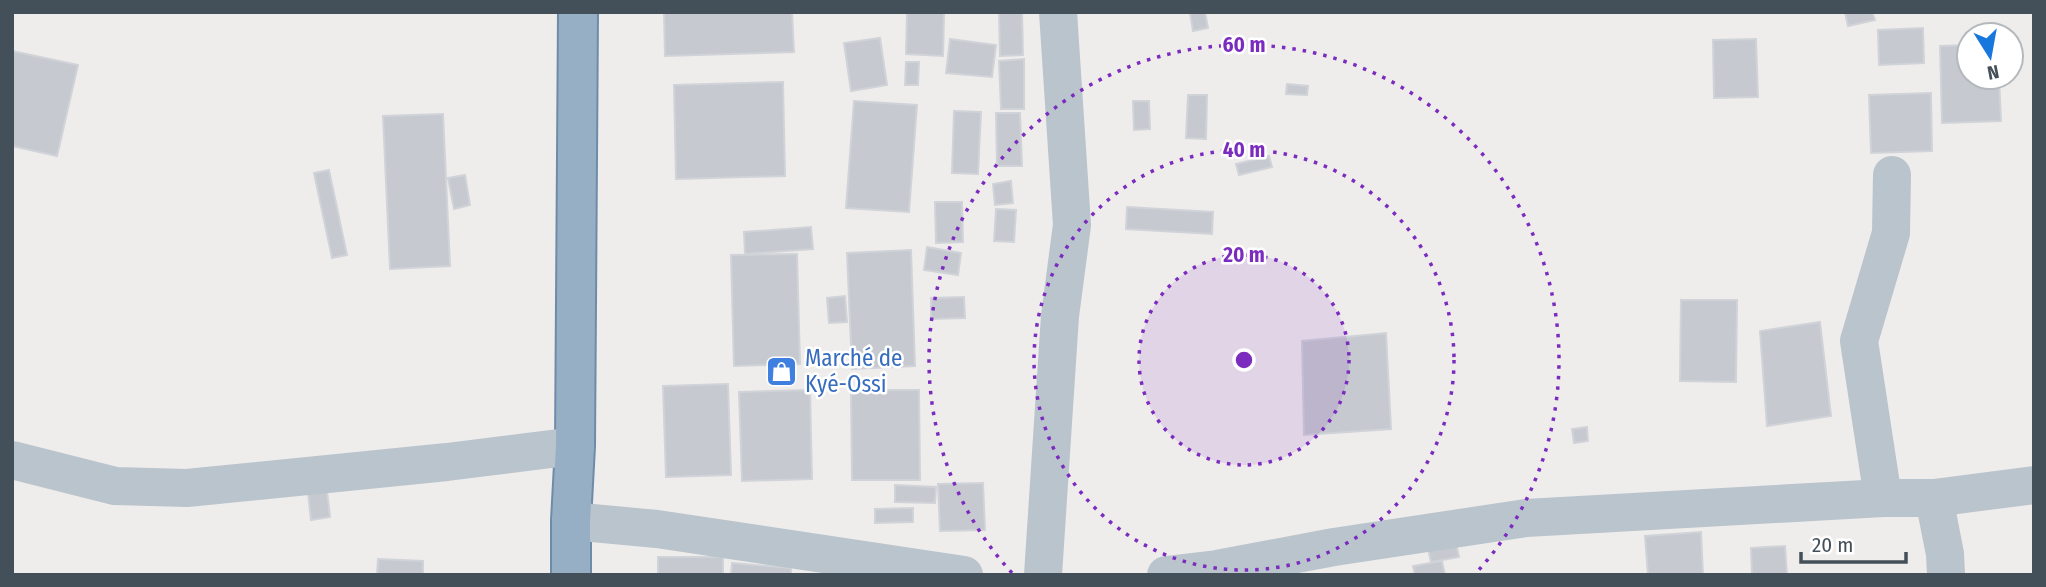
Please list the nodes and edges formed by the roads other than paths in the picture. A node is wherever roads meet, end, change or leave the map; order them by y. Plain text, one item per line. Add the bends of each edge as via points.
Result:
1 (578, 12) edge
2 (1058, 12) edge
3 (1892, 175) dead end
4 (575, 446) junction
5 (12, 460) edge
6 (2034, 485) edge
7 (1883, 498) junction
8 (1934, 498) junction
9 (571, 521) junction
10 (1299, 564) edge
11 (571, 575) edge
12 (964, 575) edge
13 (1043, 575) edge
14 (1166, 575) edge
15 (1946, 575) edge

1 - 4 highway
2 - 13 street via 1072,225 1060,316
3 - 7 street via 1891,233 1859,341
4 - 5 street via 187,488 116,486
4 - 9 highway
6 - 8 street
7 - 8 street
7 - 10 street via 1526,518
8 - 15 street
9 - 11 highway
9 - 12 street via 657,529
10 - 14 street

